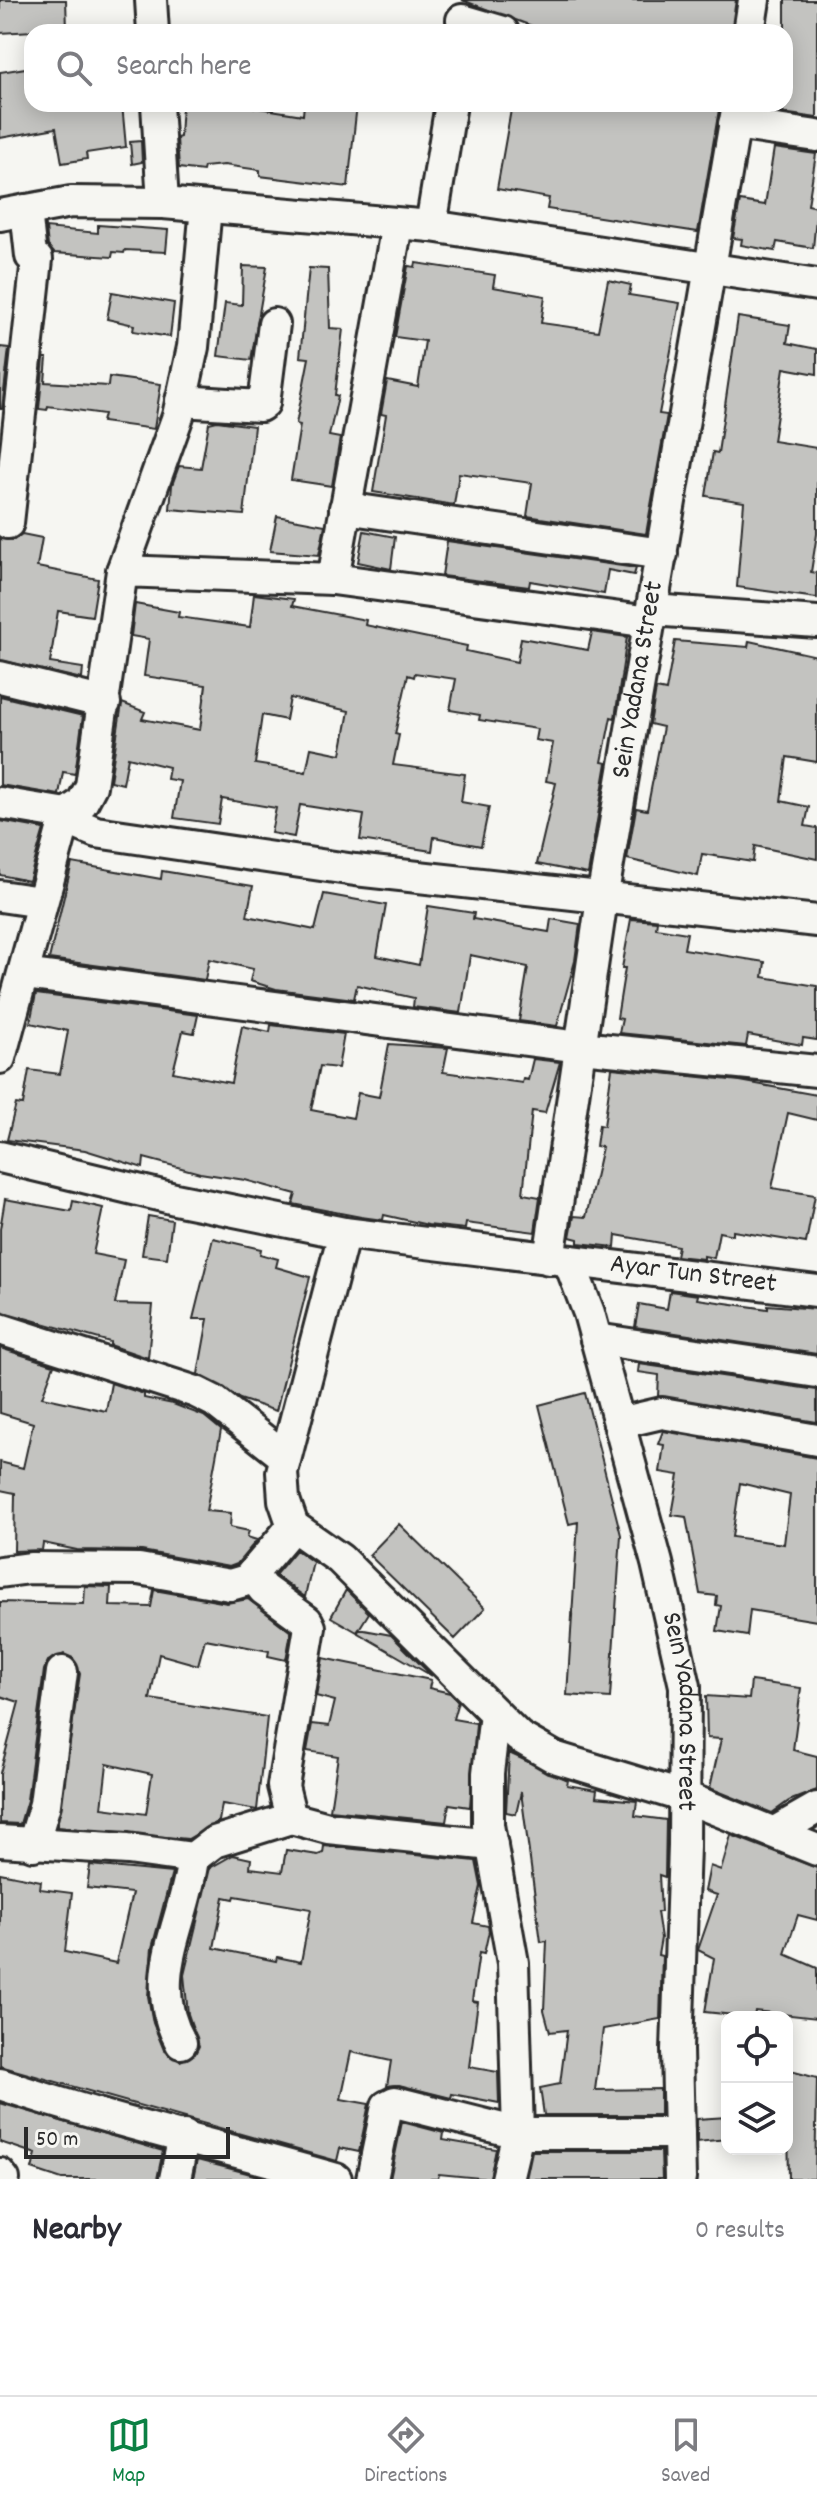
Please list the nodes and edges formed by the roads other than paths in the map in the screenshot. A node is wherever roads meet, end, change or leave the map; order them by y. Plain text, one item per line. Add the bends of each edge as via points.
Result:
1 (151, 0) edge
2 (754, 0) edge
3 (462, 17) edge
4 (152, 24) edge
5 (481, 24) edge
6 (750, 24) edge
7 (157, 112) edge
8 (450, 112) edge
9 (736, 114) edge
10 (817, 136) edge
11 (163, 203) junction
12 (206, 207) junction
13 (13, 212) edge
14 (397, 225) junction
15 (431, 226) junction
16 (711, 268) junction
17 (817, 285) edge
18 (274, 324) dead end
19 (181, 401) junction
20 (345, 508) junction
21 (8, 523) dead end
22 (662, 554) junction
23 (122, 571) junction
24 (333, 579) junction
25 (651, 616) junction
26 (817, 622) edge
27 (0, 677) edge
28 (105, 703) junction
29 (0, 803) edge
30 (66, 816) junction
31 (0, 896) edge
32 (602, 899) junction
33 (41, 902) junction
34 (817, 921) edge
35 (14, 989) edge
36 (580, 1047) junction
37 (0, 1058) edge
38 (817, 1071) edge
39 (0, 1157) edge
40 (344, 1233) junction
41 (559, 1260) junction
42 (817, 1291) edge
43 (0, 1329) edge
44 (596, 1339) junction
45 (817, 1372) edge
46 (619, 1423) junction
47 (817, 1440) edge
48 (285, 1457) junction
49 (293, 1526) junction
50 (0, 1572) edge
51 (252, 1574) junction
52 (62, 1672) dead end
53 (495, 1714) junction
54 (685, 1797) junction
55 (817, 1808) edge
56 (291, 1818) junction
57 (775, 1832) junction
58 (0, 1841) edge
59 (33, 1845) junction
60 (492, 1845) junction
61 (817, 1850) edge
62 (193, 1858) junction
63 (181, 2043) dead end
64 (0, 2084) edge
65 (518, 2133) junction
66 (679, 2133) junction
67 (184, 2136) junction
68 (0, 2174) edge
69 (4, 2179) edge
70 (175, 2179) edge
71 (336, 2179) edge
72 (372, 2179) edge
73 (507, 2179) edge
74 (680, 2179) edge

1 - 4 street
2 - 6 street
3 - 5 street
7 - 11 street
8 - 15 street
9 - 10 street
9 - 16 street, Sein Yadana Street
11 - 12 street
11 - 13 street via 71,202
12 - 14 street
12 - 19 street via 193,347
13 - 21 street via 37,259
14 - 15 street
14 - 20 street
15 - 16 street
16 - 17 street
16 - 22 street, Sein Yadana Street
18 - 19 street via 264,403
19 - 23 street
20 - 22 street
20 - 24 street
22 - 25 street, Sein Yadana Street
23 - 24 street
23 - 28 street
24 - 25 street
25 - 26 street
25 - 32 street, Sein Yadana Street
27 - 28 street
28 - 30 street via 91,786
29 - 30 street
30 - 32 street via 96,832
30 - 33 street
31 - 33 street
32 - 34 street
32 - 36 street, Sein Yadana Street
33 - 35 street
35 - 36 street
35 - 37 street
36 - 38 street
36 - 41 street, Sein Yadana Street
39 - 40 street, Ayar Tun Street
40 - 41 street, Ayar Tun Street
40 - 48 street
41 - 42 street, Ayar Tun Street
41 - 44 street, Sein Yadana Street
43 - 48 street via 196,1392
44 - 45 street
44 - 46 street, Sein Yadana Street
46 - 47 street via 662,1413
46 - 54 street, Sein Yadana Street via 685,1686
48 - 49 street via 284,1500
49 - 51 street
49 - 53 street via 340,1559
50 - 51 street via 139,1569 230,1585
51 - 56 street via 310,1627 283,1786
52 - 59 street via 45,1804
53 - 54 street via 519,1737 554,1757
53 - 60 street via 488,1773
54 - 57 street
54 - 66 street, Sein Yadana Street
55 - 57 street
56 - 60 street via 328,1828
56 - 62 street via 214,1842
57 - 61 street
58 - 59 street
59 - 62 street
60 - 65 street via 513,1963
62 - 63 street via 189,1893 164,1976 168,2020
64 - 67 street via 87,2114
65 - 66 street
65 - 72 street via 395,2102 387,2106
65 - 73 street
66 - 74 street, Sein Yadana Street
67 - 70 street
67 - 71 street
68 - 69 street

